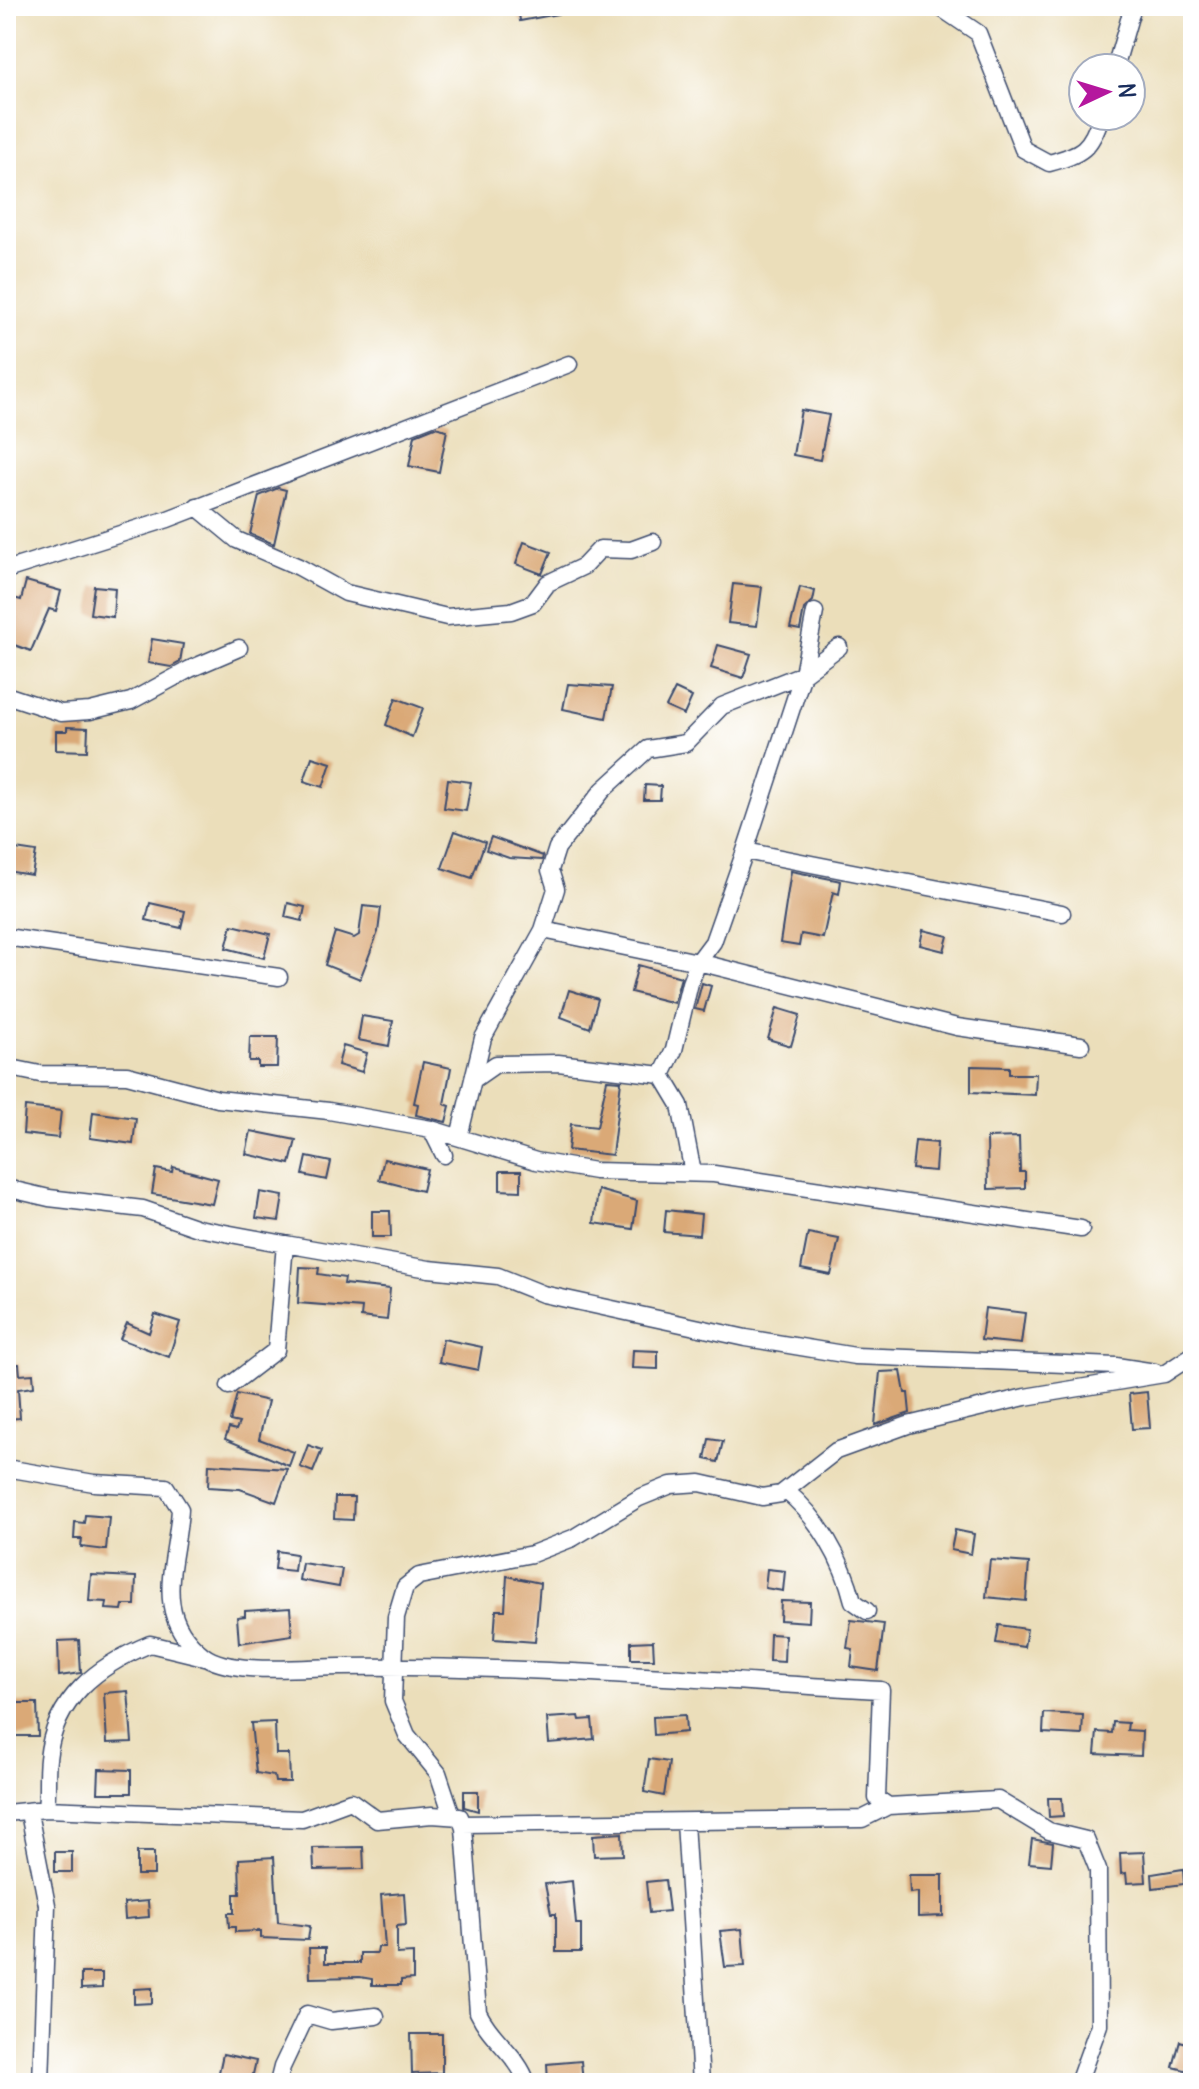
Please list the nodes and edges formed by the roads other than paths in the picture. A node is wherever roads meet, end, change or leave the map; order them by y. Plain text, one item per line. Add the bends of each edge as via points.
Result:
1 (938, 6) edge
2 (1133, 6) edge
3 (1120, 52) edge
4 (1096, 132) edge
5 (569, 364) dead end
6 (197, 507) junction
7 (653, 542) dead end
8 (6, 570) edge
9 (815, 612) dead end
10 (839, 647) dead end
11 (239, 648) dead end
12 (803, 674) junction
13 (6, 695) edge
14 (745, 851) junction
15 (1062, 913) dead end
16 (543, 930) junction
17 (6, 937) edge
18 (698, 962) junction
19 (279, 977) dead end
20 (1081, 1045) dead end
21 (6, 1067) edge
22 (662, 1075) junction
23 (473, 1080) junction
24 (431, 1129) junction
25 (459, 1137) junction
26 (444, 1155) dead end
27 (693, 1173) junction
28 (6, 1188) edge
29 (1081, 1229) dead end
30 (285, 1244) junction
31 (1193, 1355) edge
32 (1164, 1374) junction
33 (229, 1386) dead end
34 (6, 1468) edge
35 (786, 1491) junction
36 (867, 1611) dead end
37 (214, 1660) junction
38 (393, 1666) junction
39 (888, 1806) junction
40 (38, 1811) junction
41 (6, 1813) edge
42 (457, 1820) junction
43 (685, 1822) junction
44 (376, 2016) dead end
45 (41, 2083) edge
46 (278, 2083) edge
47 (527, 2083) edge
48 (701, 2083) edge
49 (1078, 2083) edge

1 - 4 street via 978,33 1023,149 1049,163 1077,156
2 - 3 street
5 - 6 street
6 - 7 street via 237,540 346,593 447,617 511,611 533,603 548,583 584,566 600,549 631,550
6 - 8 street
9 - 12 street
10 - 12 street
11 - 13 street via 131,701 90,711 61,713
12 - 14 street
12 - 16 street via 722,706 686,743 648,749 603,790 557,848 550,870 556,889
14 - 15 street
14 - 18 street via 713,942
16 - 18 street
16 - 23 street via 483,1038
17 - 19 street
18 - 20 street via 957,1027
18 - 22 street
21 - 24 street via 40,1074 127,1075 218,1099
22 - 23 street via 558,1063 496,1064
22 - 27 street via 680,1105
23 - 25 street
24 - 25 street
24 - 26 street
25 - 27 street via 536,1161 580,1168
27 - 29 street
28 - 30 street via 143,1209 198,1228
30 - 32 street via 498,1276 543,1294 855,1356 1116,1366
30 - 33 street via 276,1350
31 - 32 street
32 - 35 street via 1025,1397 908,1425 836,1451
34 - 37 street via 94,1483 166,1487 180,1509 167,1599 181,1632 204,1657
35 - 36 street via 809,1510 848,1581 853,1601
35 - 38 street via 762,1497 700,1483 671,1485 532,1554 419,1576 405,1587 396,1617
37 - 38 street via 234,1667
37 - 40 street via 150,1644 97,1672 62,1707
38 - 39 street via 881,1690 877,1798
38 - 42 street via 397,1719 438,1773
39 - 43 street via 862,1819
39 - 49 street via 998,1800 1049,1831 1086,1840 1098,1870 1099,2025
40 - 41 street
40 - 42 street via 275,1820 302,1819 351,1801 377,1820
40 - 45 street via 47,1905
42 - 43 street
42 - 47 street via 478,2012
43 - 48 street
44 - 46 street via 331,2021 307,2014

